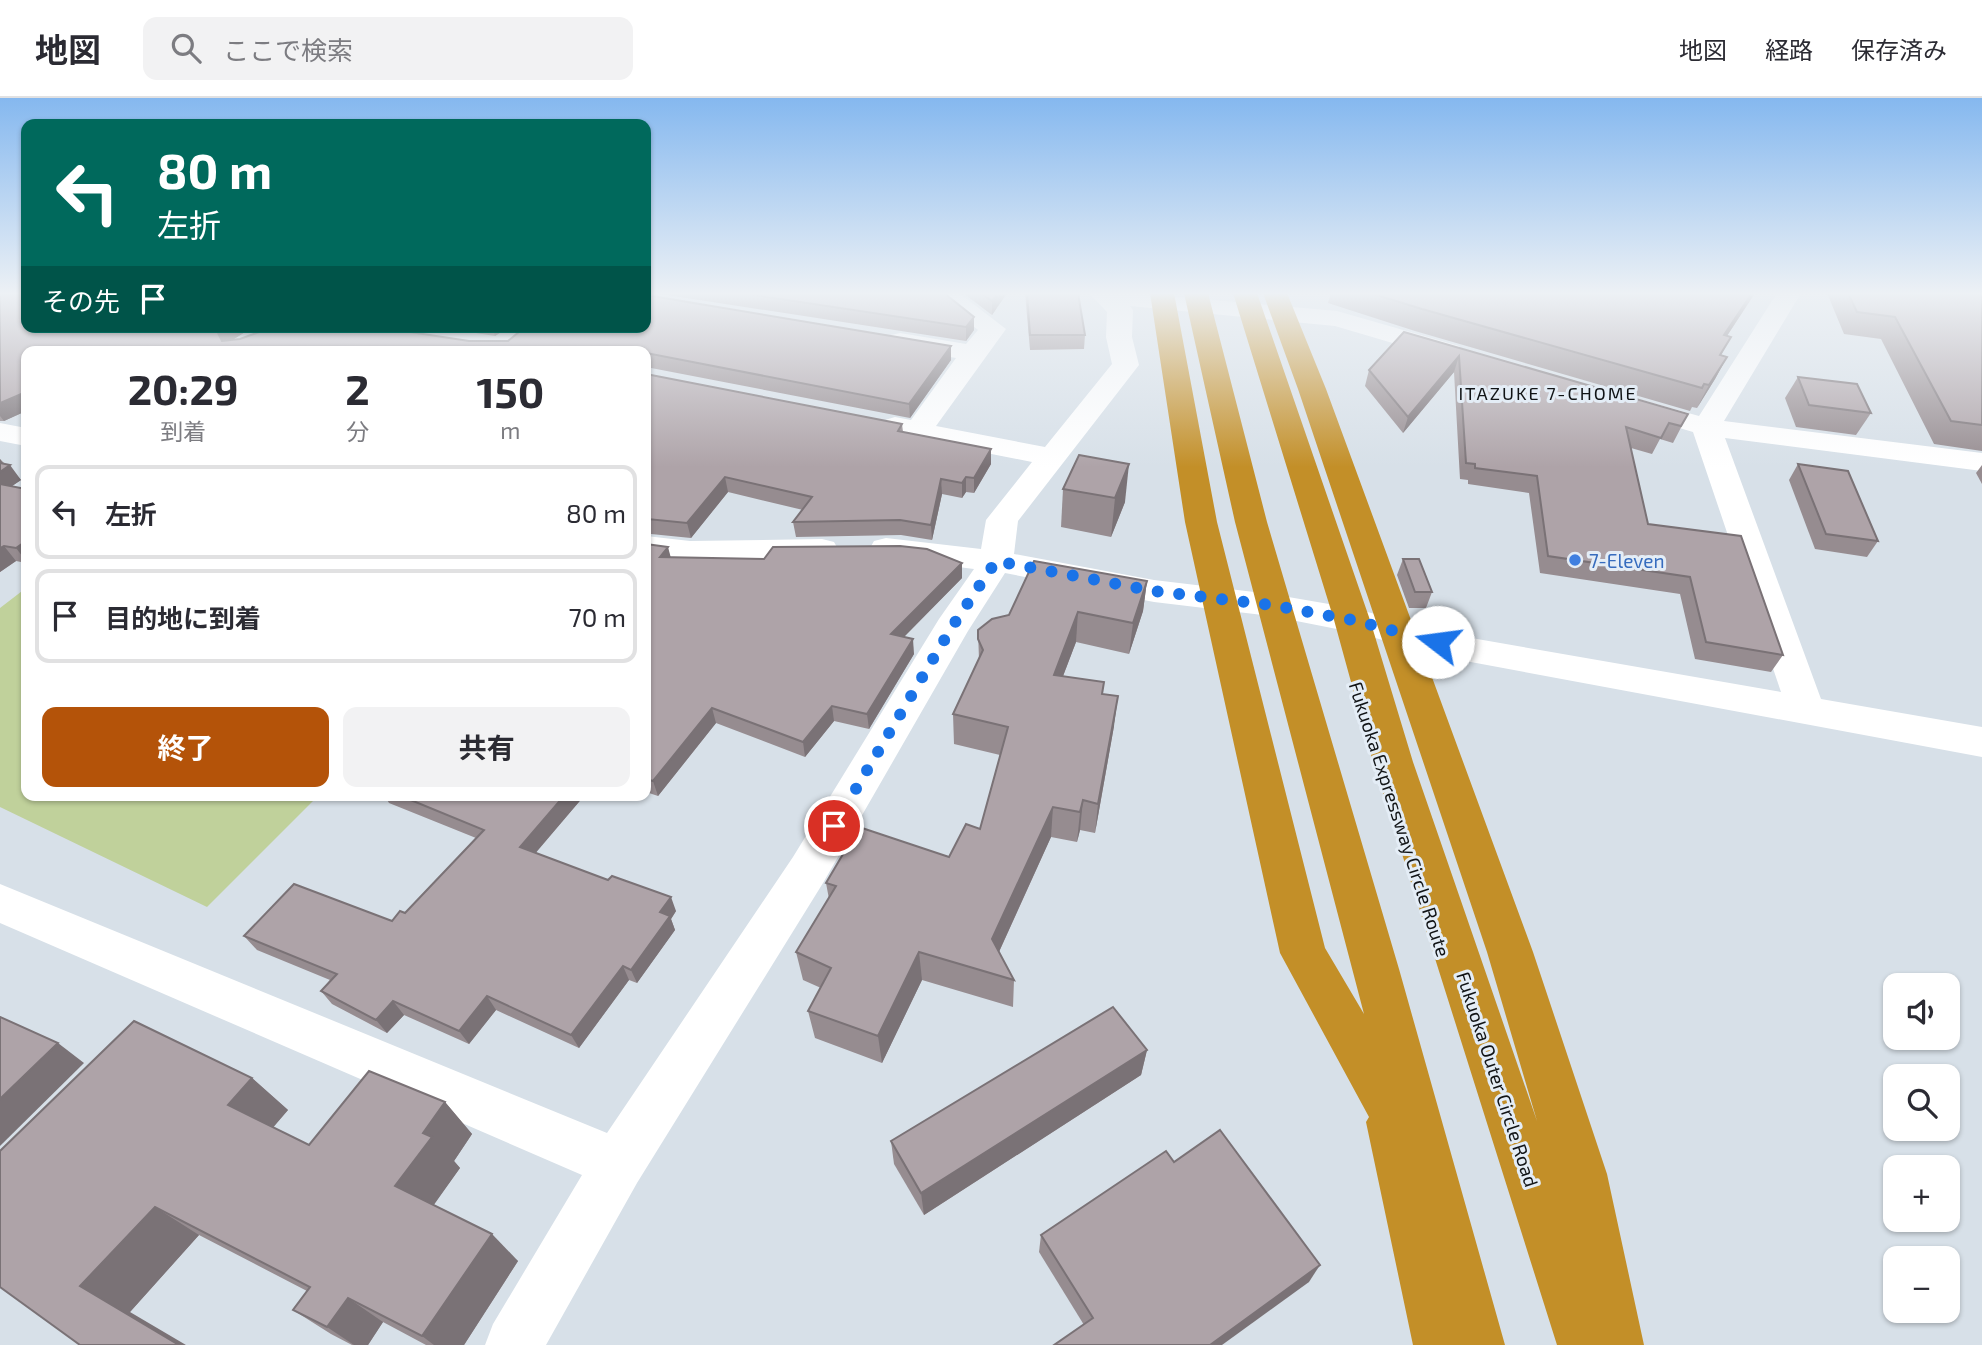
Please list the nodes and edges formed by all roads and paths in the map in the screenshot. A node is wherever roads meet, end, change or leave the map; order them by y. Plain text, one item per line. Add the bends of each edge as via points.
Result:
1 (956, 351) edge
2 (975, 351) edge
3 (1123, 351) edge
4 (1190, 351) edge
5 (1201, 351) edge
6 (1202, 351) edge
7 (1265, 351) edge
8 (1269, 351) edge
9 (1287, 351) edge
10 (1446, 351) edge
11 (1753, 351) edge
12 (973, 354) junction
13 (1469, 358) edge
14 (1614, 400) edge
15 (864, 420) edge
16 (1706, 427) junction
17 (918, 431) junction
18 (0, 432) edge
19 (21, 436) edge
20 (1050, 457) junction
21 (1982, 462) edge
22 (651, 547) edge
23 (996, 561) junction
24 (1271, 605) junction
25 (1352, 620) junction
26 (1806, 710) junction
27 (1982, 742) edge
28 (0, 903) edge
29 (618, 1164) junction
30 (1433, 1182) junction
31 (514, 1345) edge
32 (1442, 1345) edge
33 (1476, 1345) edge
34 (1565, 1345) edge
35 (1586, 1345) edge
36 (1615, 1345) edge

1 - 12 street
2 - 12 street
3 - 20 street via 1126,365
4 - 30 highway via 1201,522 1303,953
5 - 24 highway
6 - 30 highway
7 - 34 highway, Fukuoka Expressway Circle Route via 1306,523
8 - 25 highway, Fukuoka Outer Circle Road
9 - 36 highway via 1345,447 1462,760 1510,952 1580,1174
10 - 13 street
11 - 16 street
12 - 17 street
14 - 16 street
15 - 17 street
16 - 21 street
16 - 26 street
17 - 20 street
18 - 19 street
20 - 23 street via 1002,520
22 - 23 street via 690,551 901,548
23 - 24 street via 1154,591
23 - 29 street via 807,870
24 - 25 street
24 - 32 highway via 1313,771
25 - 26 street via 1460,648
25 - 35 highway, Fukuoka Outer Circle Road via 1393,762
26 - 27 street
28 - 29 street
29 - 31 street
30 - 33 highway

